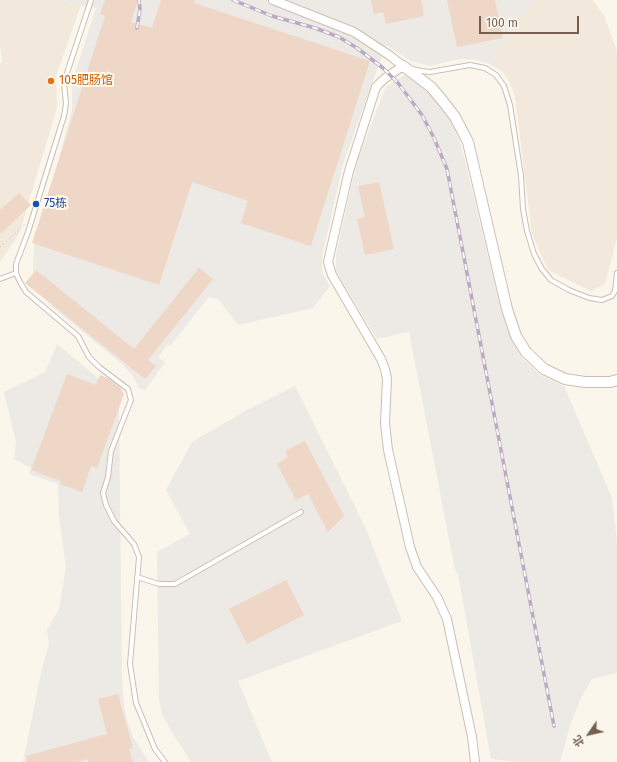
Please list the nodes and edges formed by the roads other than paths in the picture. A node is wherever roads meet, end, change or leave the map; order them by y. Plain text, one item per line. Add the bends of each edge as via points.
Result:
1 (92, 0) edge
2 (273, 0) edge
3 (402, 66) junction
4 (16, 273) junction
5 (617, 273) edge
6 (0, 278) edge
7 (617, 380) edge
8 (301, 512) dead end
9 (137, 577) junction
10 (165, 762) edge
11 (475, 762) edge

1 - 4 lane via 64,82 64,116 16,264
2 - 3 street via 354,32
3 - 5 lane via 430,72 470,65 485,68 496,74 504,86 510,105 527,231 542,269 550,280 569,290 602,300 612,296
3 - 7 street via 428,85 442,100 455,117 468,142 507,309 516,336 526,352 544,369 565,379 585,382
3 - 11 street via 376,87 349,171 328,262 332,275 385,369 385,424 388,450 410,547 417,567 437,597 446,619
4 - 6 lane
4 - 9 lane via 26,292 78,336 89,357 99,367 128,389 131,400 111,451 108,477 102,493 114,521 134,544 139,557
8 - 9 lane via 175,584 160,584
9 - 10 lane via 130,664 136,703 154,749

